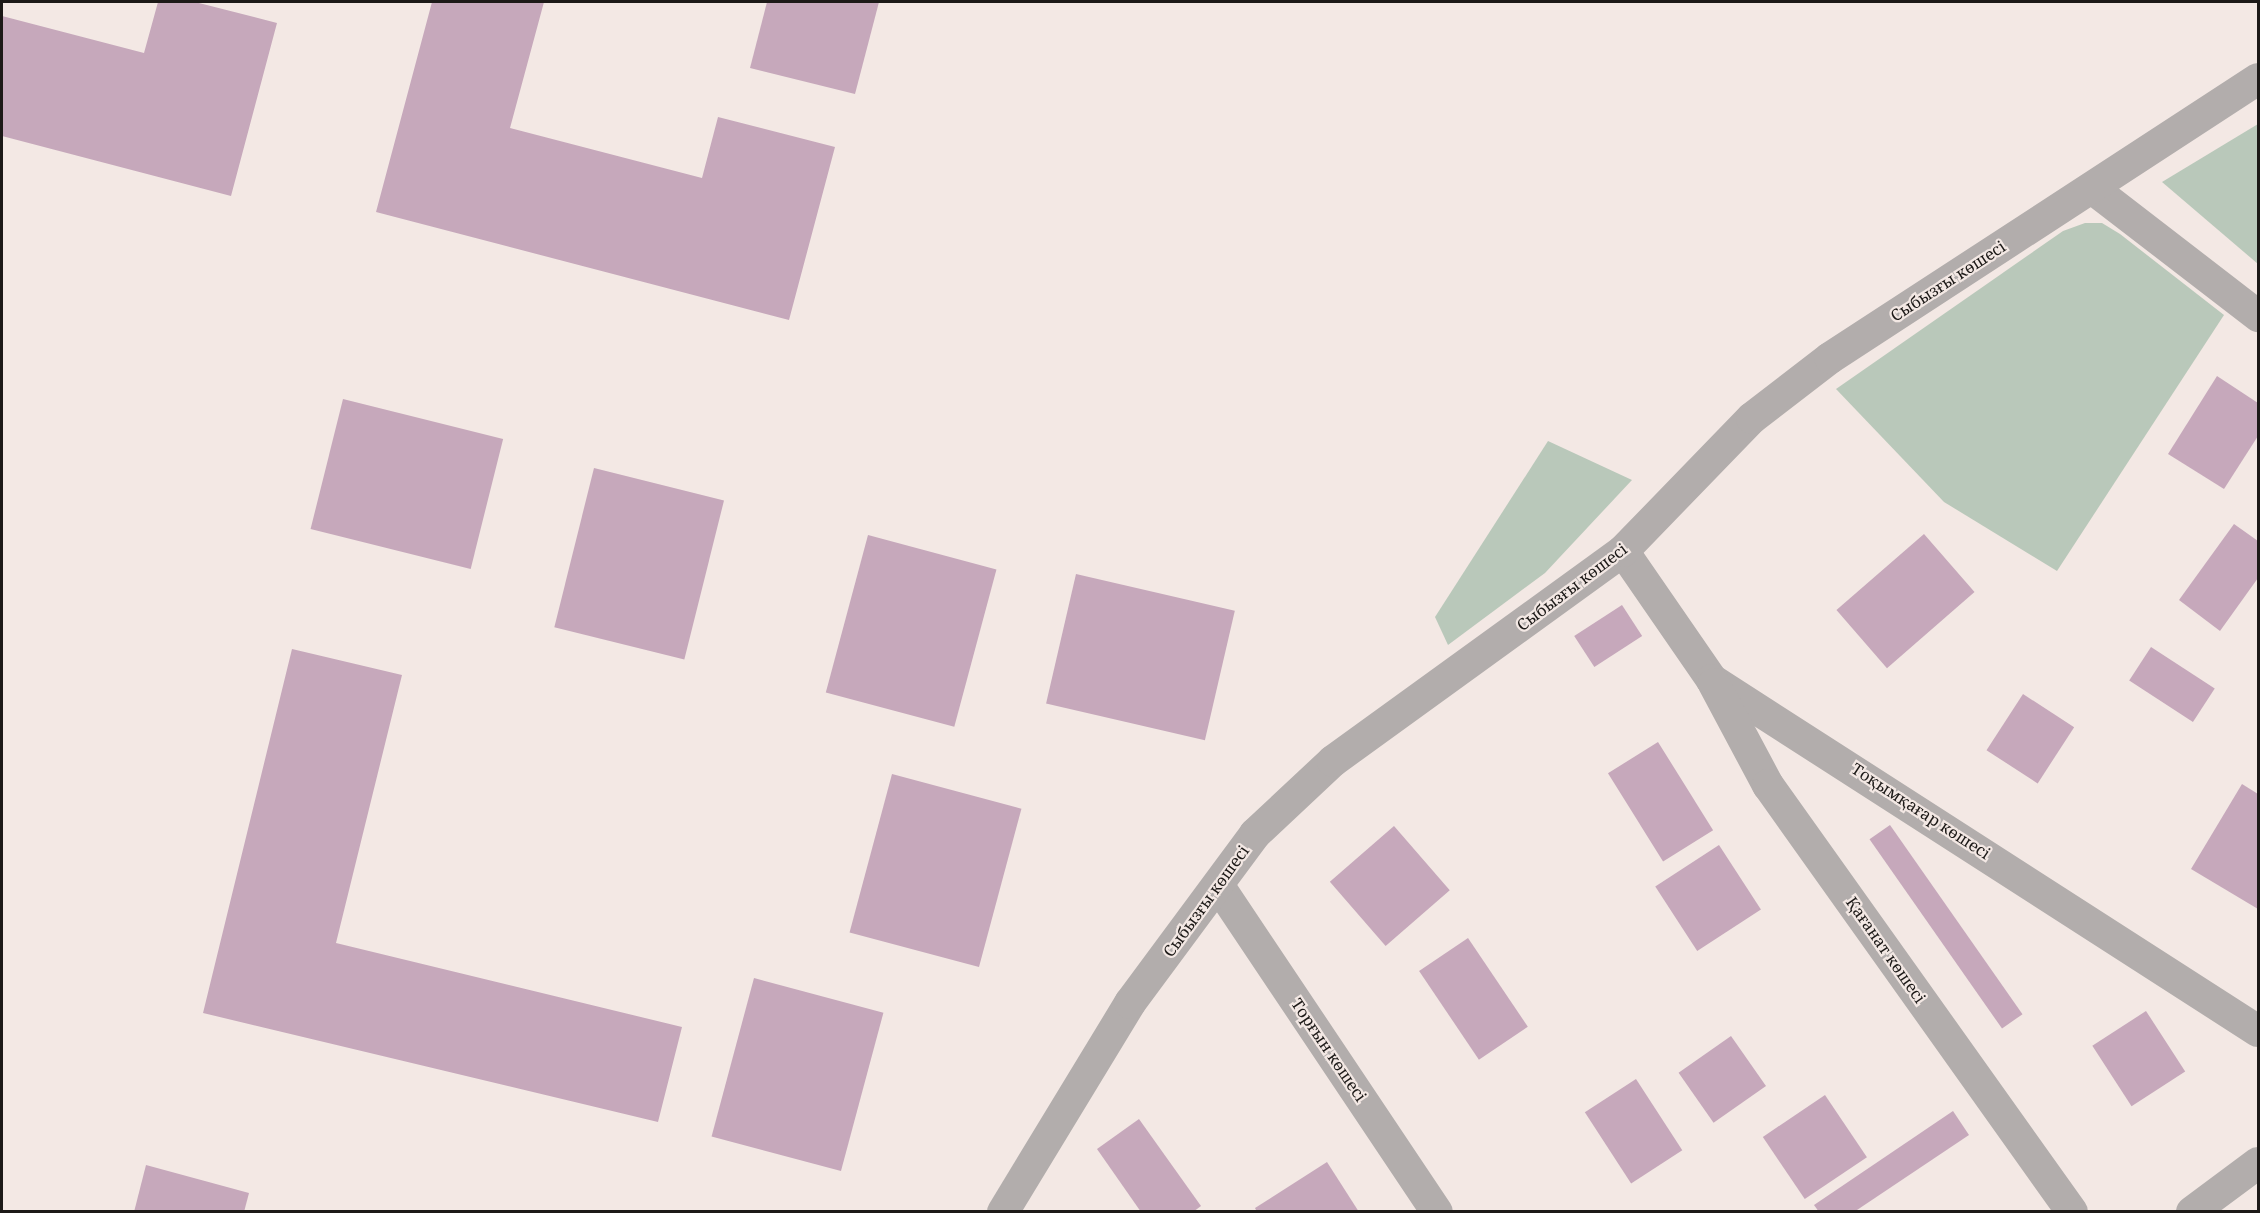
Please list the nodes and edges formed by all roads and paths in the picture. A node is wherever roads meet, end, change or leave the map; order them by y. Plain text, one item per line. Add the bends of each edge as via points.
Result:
1 (2259, 79) edge
2 (2092, 188) junction
3 (2259, 316) edge
4 (1623, 551) junction
5 (1712, 681) junction
6 (1220, 888) junction
7 (2259, 1031) edge
8 (2259, 1163) edge
9 (1003, 1212) edge
10 (1437, 1212) edge
11 (2072, 1212) edge
12 (2192, 1212) edge

1 - 2 street, Сыбызғы көшесі
2 - 3 street
2 - 4 street, Сыбызғы көшесі via 1830,358 1752,418
4 - 5 street, Тоқымқағар көшесі
4 - 6 street, Сыбызғы көшесі via 1333,760 1255,834
5 - 7 street, Тоқымқағар көшесі
5 - 11 street, Қағанат көшесі via 1768,785
6 - 9 street, Сыбызғы көшесі via 1130,1003
6 - 10 street, Торғын көшесі
8 - 12 street

